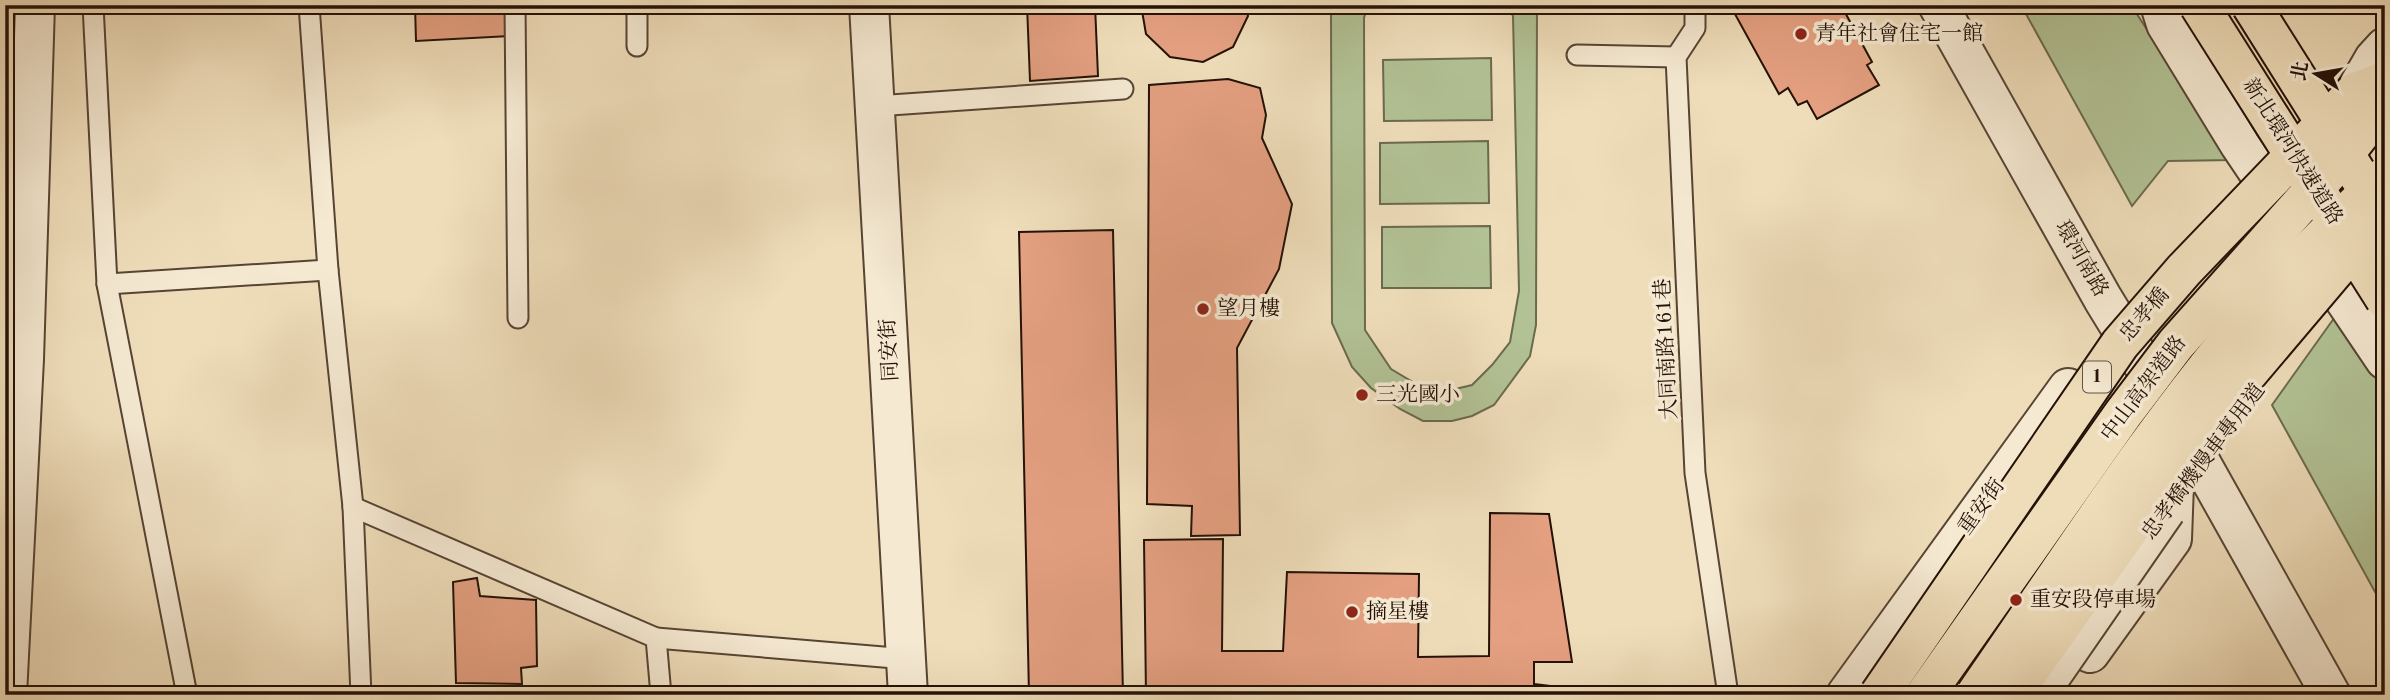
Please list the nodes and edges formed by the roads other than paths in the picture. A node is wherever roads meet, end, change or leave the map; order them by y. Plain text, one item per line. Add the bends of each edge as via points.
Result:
1 (35, 5) edge
2 (93, 5) edge
3 (309, 5) edge
4 (514, 5) edge
5 (637, 5) edge
6 (870, 5) edge
7 (1695, 5) edge
8 (1938, 5) edge
9 (2160, 5) edge
10 (2198, 5) edge
11 (2252, 5) edge
12 (638, 46) dead end
13 (2385, 47) edge
14 (1577, 55) dead end
15 (1676, 57) junction
16 (1124, 89) dead end
17 (2375, 92) edge
18 (876, 106) junction
19 (2370, 183) edge
20 (2385, 207) edge
21 (2385, 218) edge
22 (2300, 234) junction
23 (2385, 240) edge
24 (2385, 260) edge
25 (328, 270) junction
26 (107, 284) junction
27 (2385, 299) edge
28 (518, 318) dead end
29 (2385, 360) edge
30 (14, 362) edge
31 (2145, 368) junction
32 (2177, 420) junction
33 (354, 507) junction
34 (1961, 582) junction
35 (2030, 631) junction
36 (656, 638) junction
37 (908, 677) edge
38 (2070, 681) edge
39 (7, 695) edge
40 (187, 695) edge
41 (361, 695) edge
42 (661, 695) edge
43 (1728, 695) edge
44 (1846, 695) edge
45 (1879, 695) edge
46 (1919, 695) edge
47 (1926, 695) edge
48 (1975, 695) edge
49 (1985, 695) edge
50 (2012, 695) edge
51 (2038, 695) edge
52 (2330, 695) edge

1 - 30 street
2 - 26 lane
3 - 25 lane
4 - 28 lane
5 - 12 lane
6 - 18 street, 同安街
7 - 15 lane via 1695,28
8 - 31 street, 環河南路
9 - 22 street via 2166,24
10 - 19 main road via 2263,99
10 - 27 main road, 新北環河快速道路, bridge
11 - 19 street
11 - 21 main road, 新北環河快速道路, bridge
13 - 17 street via 2374,59
14 - 15 lane
15 - 43 lane, 大同南路161巷 via 1695,472
16 - 18 lane
17 - 34 main road, 忠孝橋 / 1, bridge via 2193,260 2120,344
17 - 47 main road, 中山高架道路 / 1, bridge via 2339,161 2176,344
18 - 37 street, 同安街
19 - 22 street, 重安街
19 - 24 main road
19 - 48 main road, 中山高架道路, bridge via 2204,373
20 - 50 main road, bridge via 2199,431
22 - 29 street
22 - 31 street, 重安街 via 2228,268
22 - 32 street, 重安街 via 2273,304
23 - 51 street, 忠孝橋機慢車專用道, bridge via 2207,450
25 - 26 lane
25 - 33 lane
26 - 40 lane
30 - 39 street
31 - 32 street, 環河南路
31 - 34 street, 重安街
31 - 34 street, 重安街 via 2080,372
32 - 35 street, 重安街
32 - 38 street via 2172,539
32 - 52 street, 環河南路
33 - 36 lane
33 - 41 lane
34 - 35 street
34 - 44 street, 重安街
34 - 45 main road, 忠孝橋 / 1, bridge
34 - 46 street, 重安街
35 - 38 street
35 - 49 street, 重安街
36 - 37 lane
36 - 42 lane

